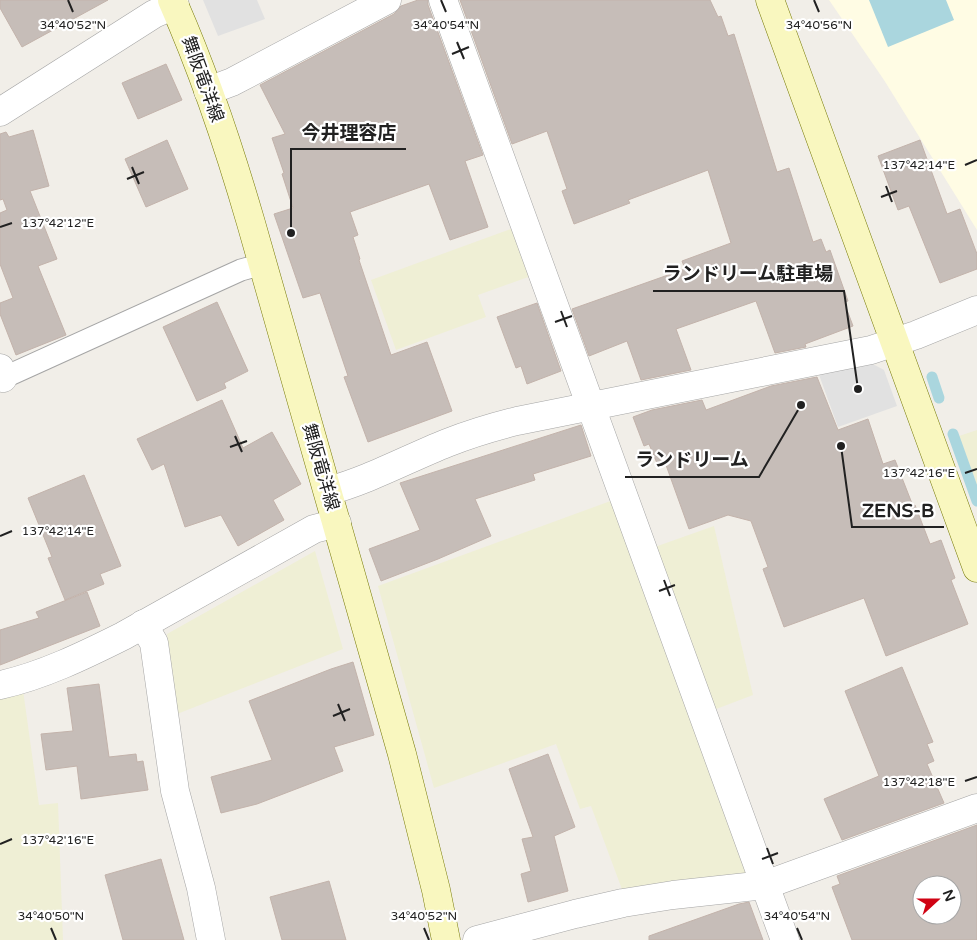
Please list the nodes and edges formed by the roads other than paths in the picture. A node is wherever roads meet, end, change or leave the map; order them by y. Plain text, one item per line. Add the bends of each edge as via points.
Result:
1 (387, 0) edge
2 (443, 0) edge
3 (770, 0) edge
4 (174, 3) edge
5 (208, 91) junction
6 (0, 112) edge
7 (263, 264) junction
8 (977, 310) edge
9 (895, 342) junction
10 (2, 374) edge
11 (590, 406) junction
12 (328, 491) junction
13 (336, 523) junction
14 (977, 568) edge
15 (143, 624) junction
16 (0, 685) edge
17 (977, 808) edge
18 (765, 885) junction
19 (211, 940) edge
20 (446, 940) edge
21 (477, 940) edge
22 (785, 940) edge

1 - 5 street via 232,82
2 - 11 street
3 - 9 main road
4 - 5 main road, 舞阪竜洋線
4 - 6 street
5 - 7 main road, 舞阪竜洋線 via 233,161
7 - 10 lane via 241,270
7 - 12 main road, 舞阪竜洋線
8 - 9 street
9 - 11 street via 870,350
9 - 14 main road
11 - 12 street via 481,431
11 - 18 street
12 - 13 main road, 舞阪竜洋線
13 - 15 street via 314,530
13 - 20 main road, 舞阪竜洋線 via 402,754
15 - 16 street via 73,659
15 - 19 street via 154,643 175,791
17 - 18 street
18 - 21 street via 624,903
18 - 22 street

